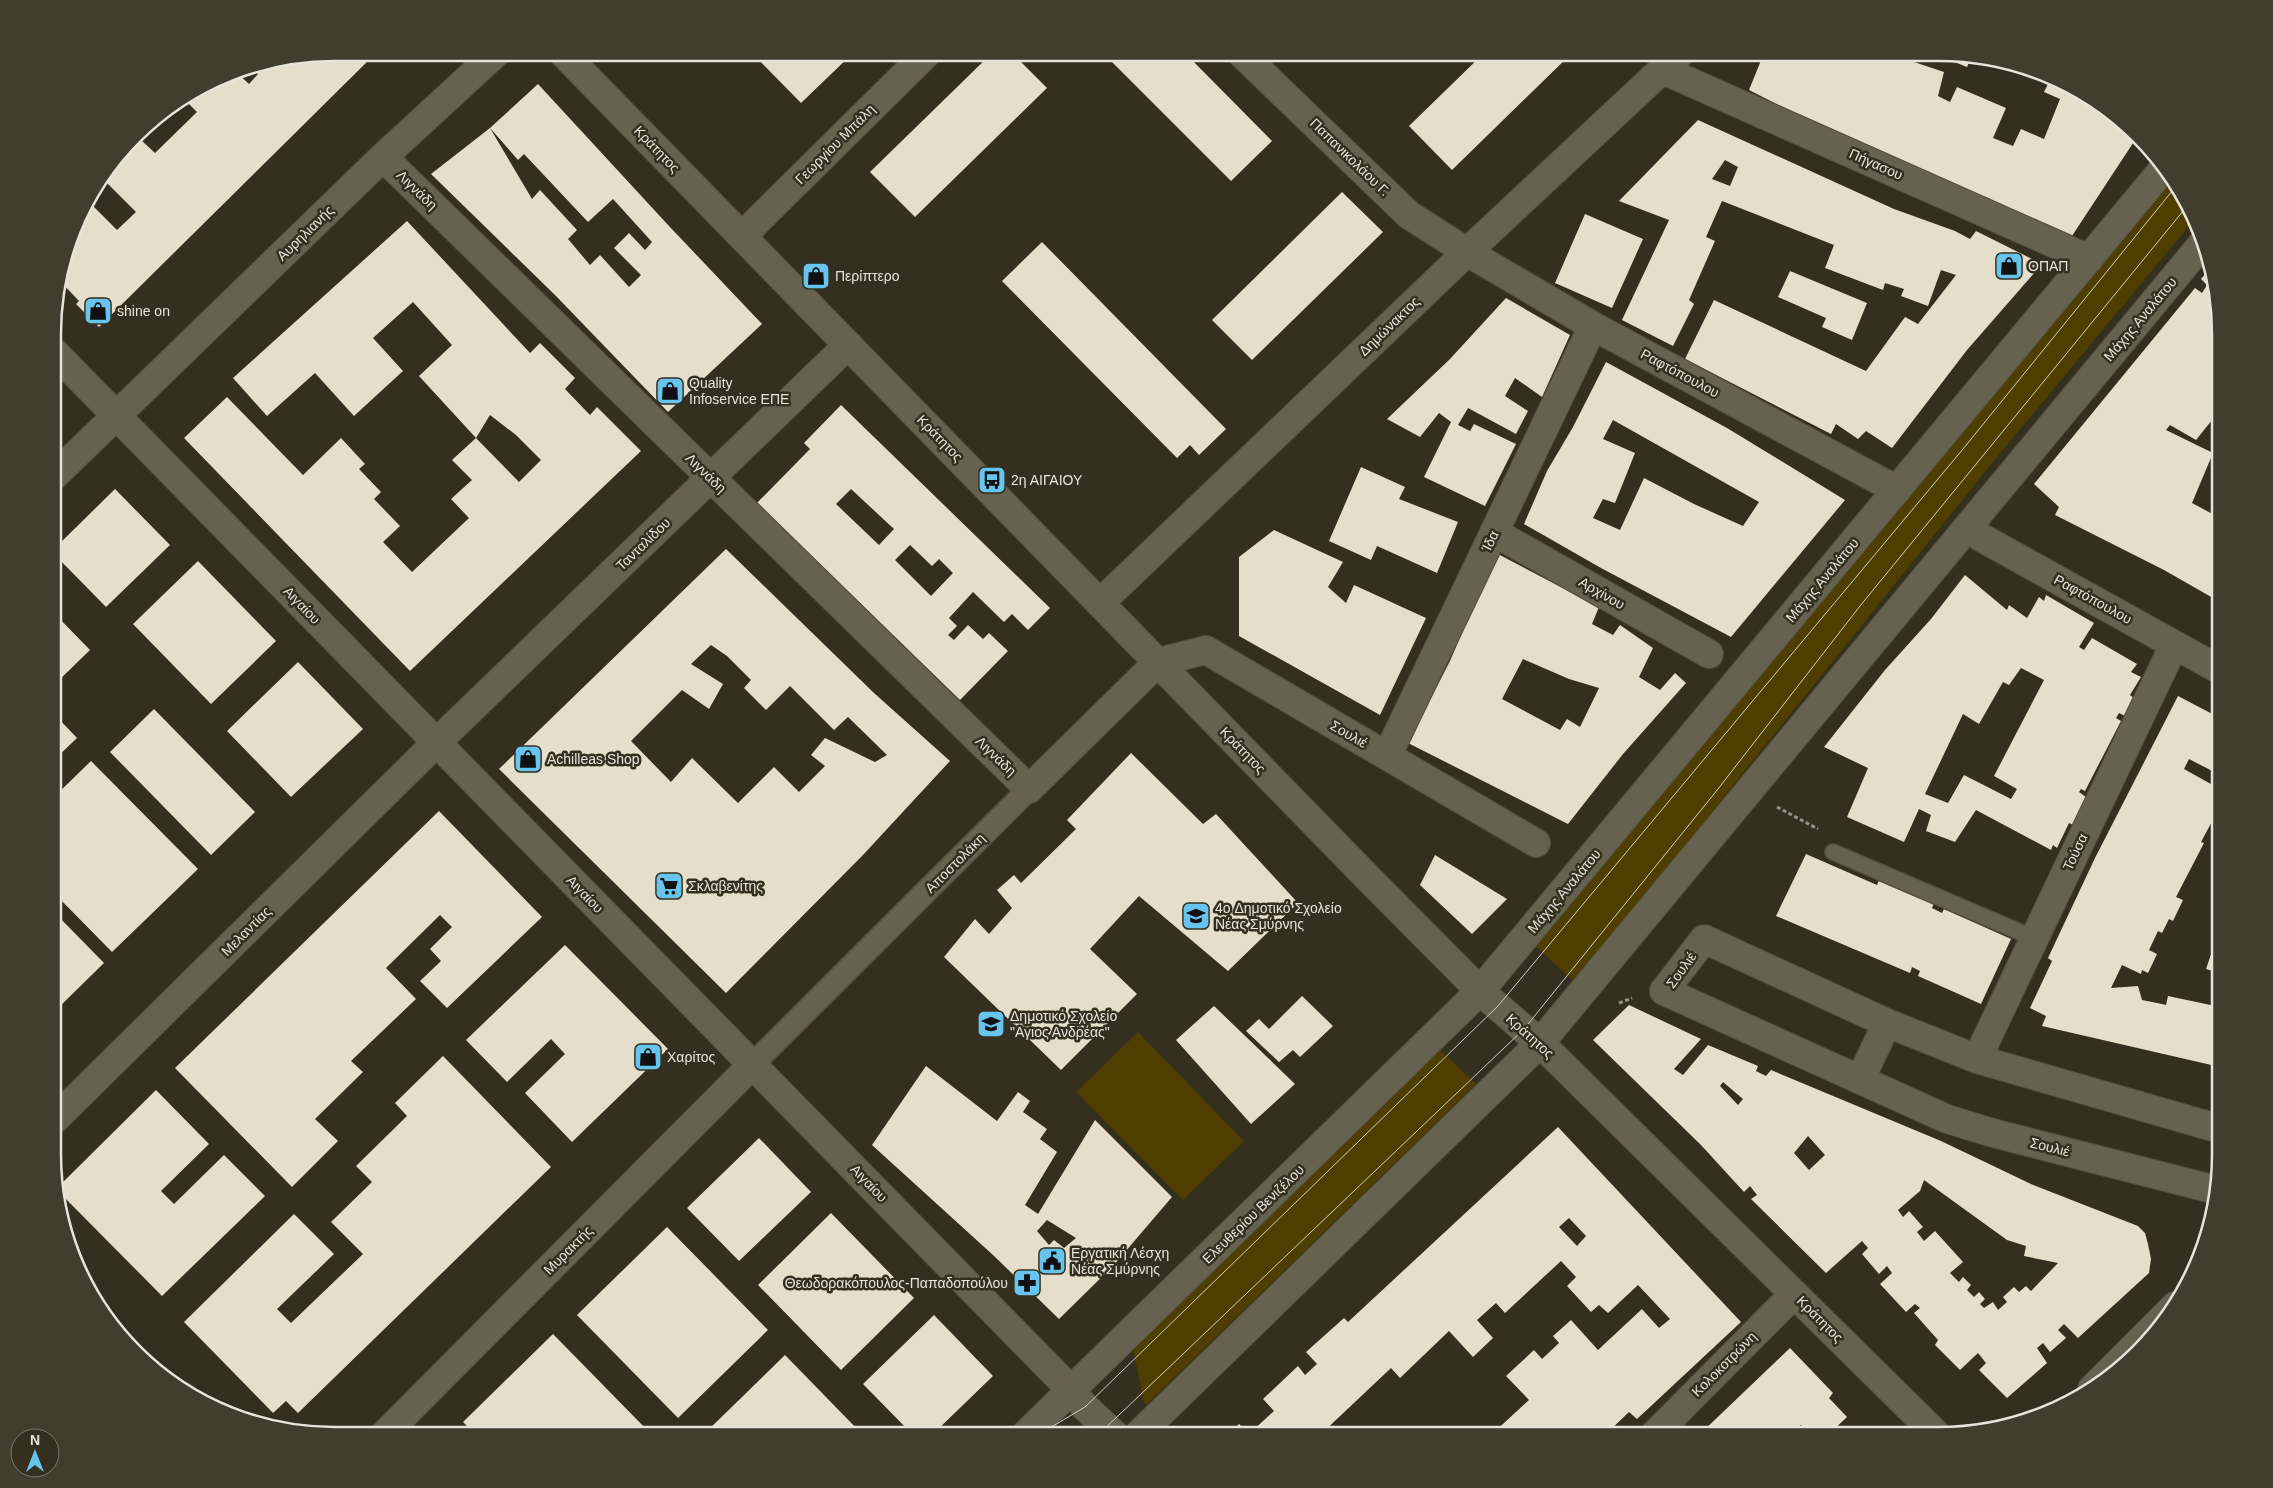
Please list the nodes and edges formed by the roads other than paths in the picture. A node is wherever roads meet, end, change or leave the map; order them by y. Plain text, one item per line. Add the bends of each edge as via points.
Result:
1 (486, 61) edge
2 (572, 61) edge
3 (918, 61) edge
4 (1250, 61) edge
5 (1672, 61) edge
6 (383, 157) junction
7 (2159, 174) edge
8 (742, 236) junction
9 (2198, 249) edge
10 (1467, 252) junction
11 (2089, 258) junction
12 (1593, 326) junction
13 (848, 344) junction
14 (61, 359) edge
15 (116, 416) junction
16 (61, 469) edge
17 (711, 478) junction
18 (1896, 490) junction
19 (1966, 529) junction
20 (1494, 532) junction
21 (1100, 602) junction
22 (2174, 645) junction
23 (1709, 654) dead end
24 (1158, 662) junction
25 (2212, 666) edge
26 (436, 743) junction
27 (1387, 756) junction
28 (1029, 789) junction
29 (1536, 843) dead end
30 (1833, 852) road end
31 (2034, 938) junction
32 (1480, 991) junction
33 (1887, 1023) junction
34 (1540, 1043) junction
35 (1977, 1059) junction
36 (752, 1065) junction
37 (1860, 1080) junction
38 (61, 1113) edge
39 (2212, 1127) edge
40 (2209, 1188) edge
41 (1794, 1294) junction
42 (1072, 1390) junction
43 (393, 1427) edge
44 (1033, 1427) edge
45 (1106, 1427) edge
46 (1146, 1427) edge
47 (1662, 1427) edge
48 (1928, 1427) edge

1 - 6 street, Αυρηλιανής
2 - 8 street, Κράτητος
3 - 8 street, Γεωργίου Μπάλη
4 - 10 street, Παπανικολάου Γ. via 1409,215
5 - 10 street, Δημώνακτος
5 - 11 street, Πήγασου
6 - 15 street, Αυρηλιανής
6 - 17 street, Λιγνάδη
7 - 11 street, Μάχης Αναλάτου
8 - 13 street, Κράτητος
9 - 19 street, Μάχης Αναλάτου
10 - 12 street, Ραφτόπουλου
10 - 21 street, Δημώνακτος
11 - 18 street, Μάχης Αναλάτου
12 - 18 street, Ραφτόπουλου
12 - 20 street, Ίδα
13 - 17 street, Τανταλίδου
13 - 21 street, Κράτητος
14 - 15 street, Αιγαίου
15 - 16 street, Αυρηλιανής
15 - 26 street, Αιγαίου
17 - 26 street, Τανταλίδου
17 - 28 street, Λιγνάδη
18 - 32 street, Μάχης Αναλάτου
19 - 22 street, Ραφτόπουλου
19 - 34 street, Μάχης Αναλάτου
20 - 23 street, Αρχίνου
20 - 27 street, Ίδα
21 - 24 street, Κράτητος
22 - 25 street, Ραφτόπουλου
22 - 31 street, Τούσα
24 - 27 street, Σουλιέ via 1206,650
24 - 28 street, Αποστολάκη
24 - 32 street, Κράτητος
26 - 36 street, Αιγαίου
26 - 38 street, Μελαντίας
27 - 29 street, Σουλιέ
28 - 36 street, Αποστολάκη
30 - 31 lane
31 - 35 street, Τούσα
32 - 34 street, Κράτητος
32 - 42 street, Ελευθερίου Βενιζέλου
33 - 35 street, Σουλιέ
33 - 37 street
33 - 37 street, Σουλιέ via 1704,939 1664,991
34 - 41 street, Κράτητος
34 - 46 street
35 - 39 street, Σουλιέ
36 - 42 street, Αιγαίου
36 - 43 street, Μυρακτής
37 - 40 street, Σουλιέ via 1984,1130
41 - 47 street, Κολοκοτρώνη
41 - 48 street, Κράτητος
42 - 44 street, Ελευθερίου Βενιζέλου
42 - 45 street, Αιγαίου

